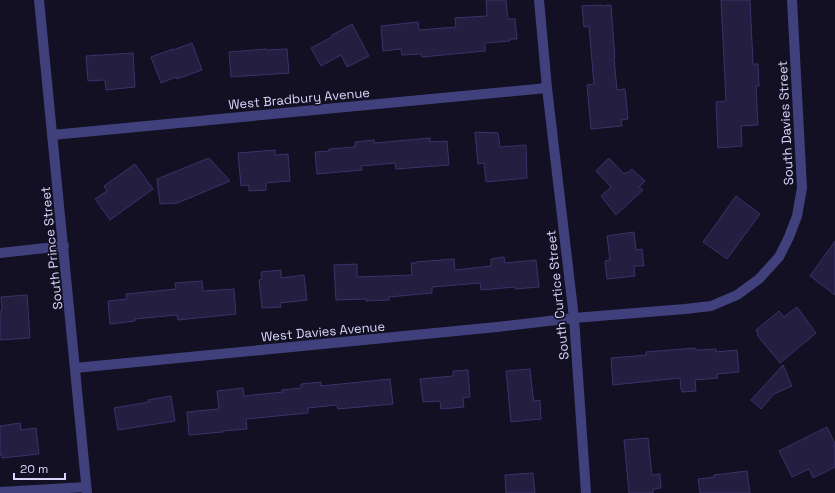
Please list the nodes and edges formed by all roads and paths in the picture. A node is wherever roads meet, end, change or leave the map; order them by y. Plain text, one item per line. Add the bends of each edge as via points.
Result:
1 (39, 0) edge
2 (539, 0) edge
3 (792, 0) edge
4 (547, 88) junction
5 (52, 135) junction
6 (64, 246) junction
7 (0, 253) edge
8 (574, 318) junction
9 (75, 368) junction
10 (87, 490) edge
11 (0, 492) edge
12 (586, 493) edge

1 - 5 street, South Prince Street
2 - 4 street, South Curtice Street
3 - 8 street, South Davies Street via 802,188 790,237 779,257 759,279 737,295 711,306
4 - 5 street, West Bradbury Avenue
4 - 8 street, South Curtice Street
5 - 6 street, South Prince Street
6 - 7 street
6 - 9 street, South Prince Street
8 - 9 street, West Davies Avenue
8 - 12 street, South Curtice Street
9 - 10 street, South Prince Street
10 - 11 street

